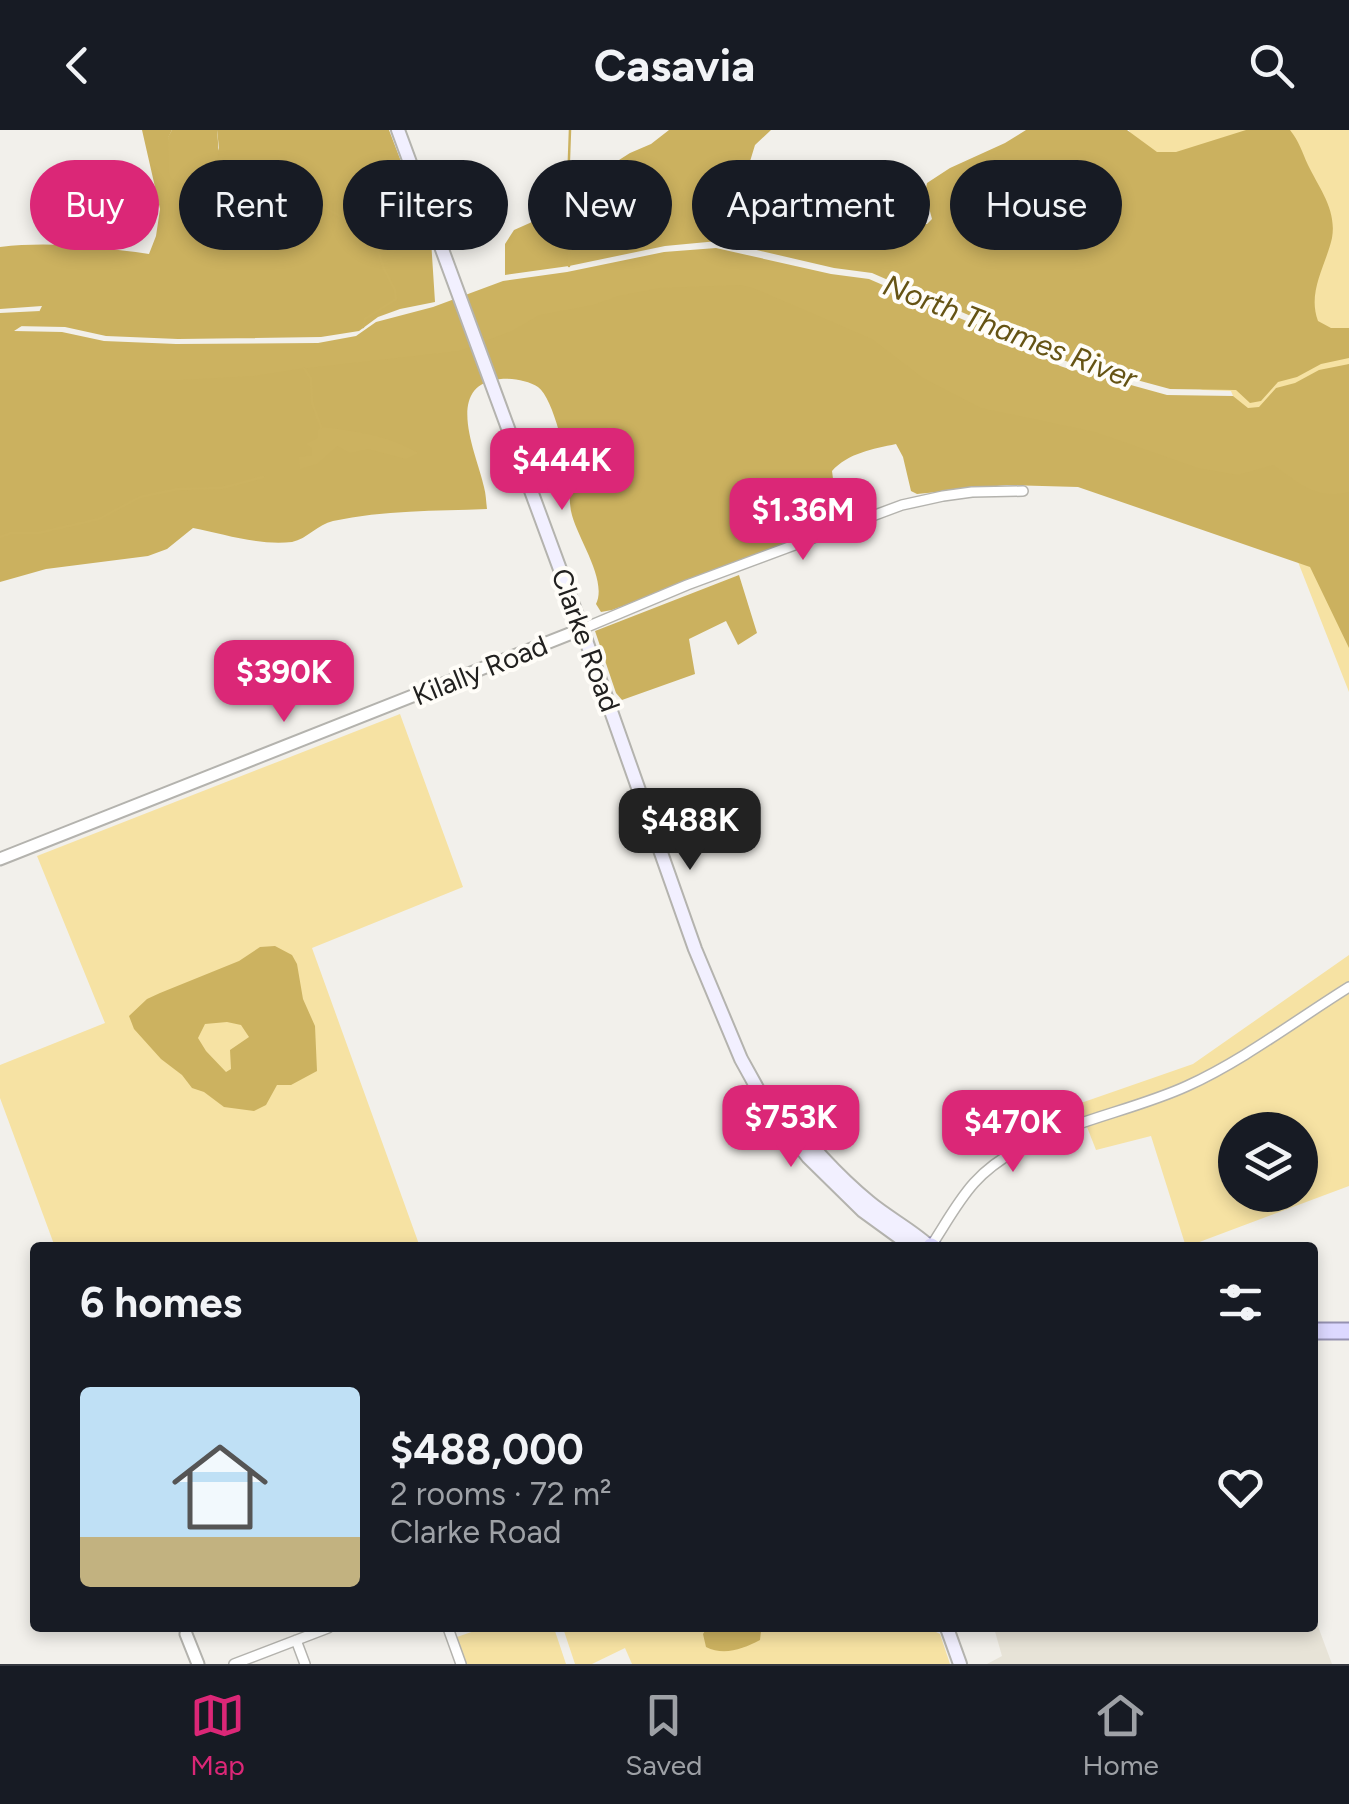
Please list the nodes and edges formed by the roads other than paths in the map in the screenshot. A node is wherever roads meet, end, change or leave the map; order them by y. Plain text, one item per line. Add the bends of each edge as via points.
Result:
1 (398, 130) edge
2 (1023, 491) dead end
3 (582, 629) junction
4 (0, 859) edge
5 (1349, 987) edge
6 (733, 1037) junction
7 (906, 1242) edge
8 (925, 1242) edge
9 (935, 1242) edge
10 (1318, 1331) edge
11 (1349, 1332) edge
12 (317, 1632) edge
13 (449, 1632) edge
14 (948, 1632) edge
15 (186, 1634) dead end
16 (296, 1640) junction
17 (198, 1664) edge
18 (234, 1664) edge
19 (305, 1664) edge
20 (461, 1664) edge
21 (960, 1664) edge

1 - 3 main road, Clarke Road
2 - 3 street, Kilally Road via 972,492 902,506
3 - 4 street, Kilally Road
3 - 6 main road, Clarke Road via 695,950
5 - 9 street via 1186,1086 1008,1154 974,1183
6 - 7 main road, Clarke Road via 762,1097 808,1157
6 - 8 main road, Clarke Road via 817,1152 870,1203
10 - 11 highway
12 - 16 street
13 - 20 street
14 - 21 main road
15 - 17 street
16 - 18 street
16 - 19 street

